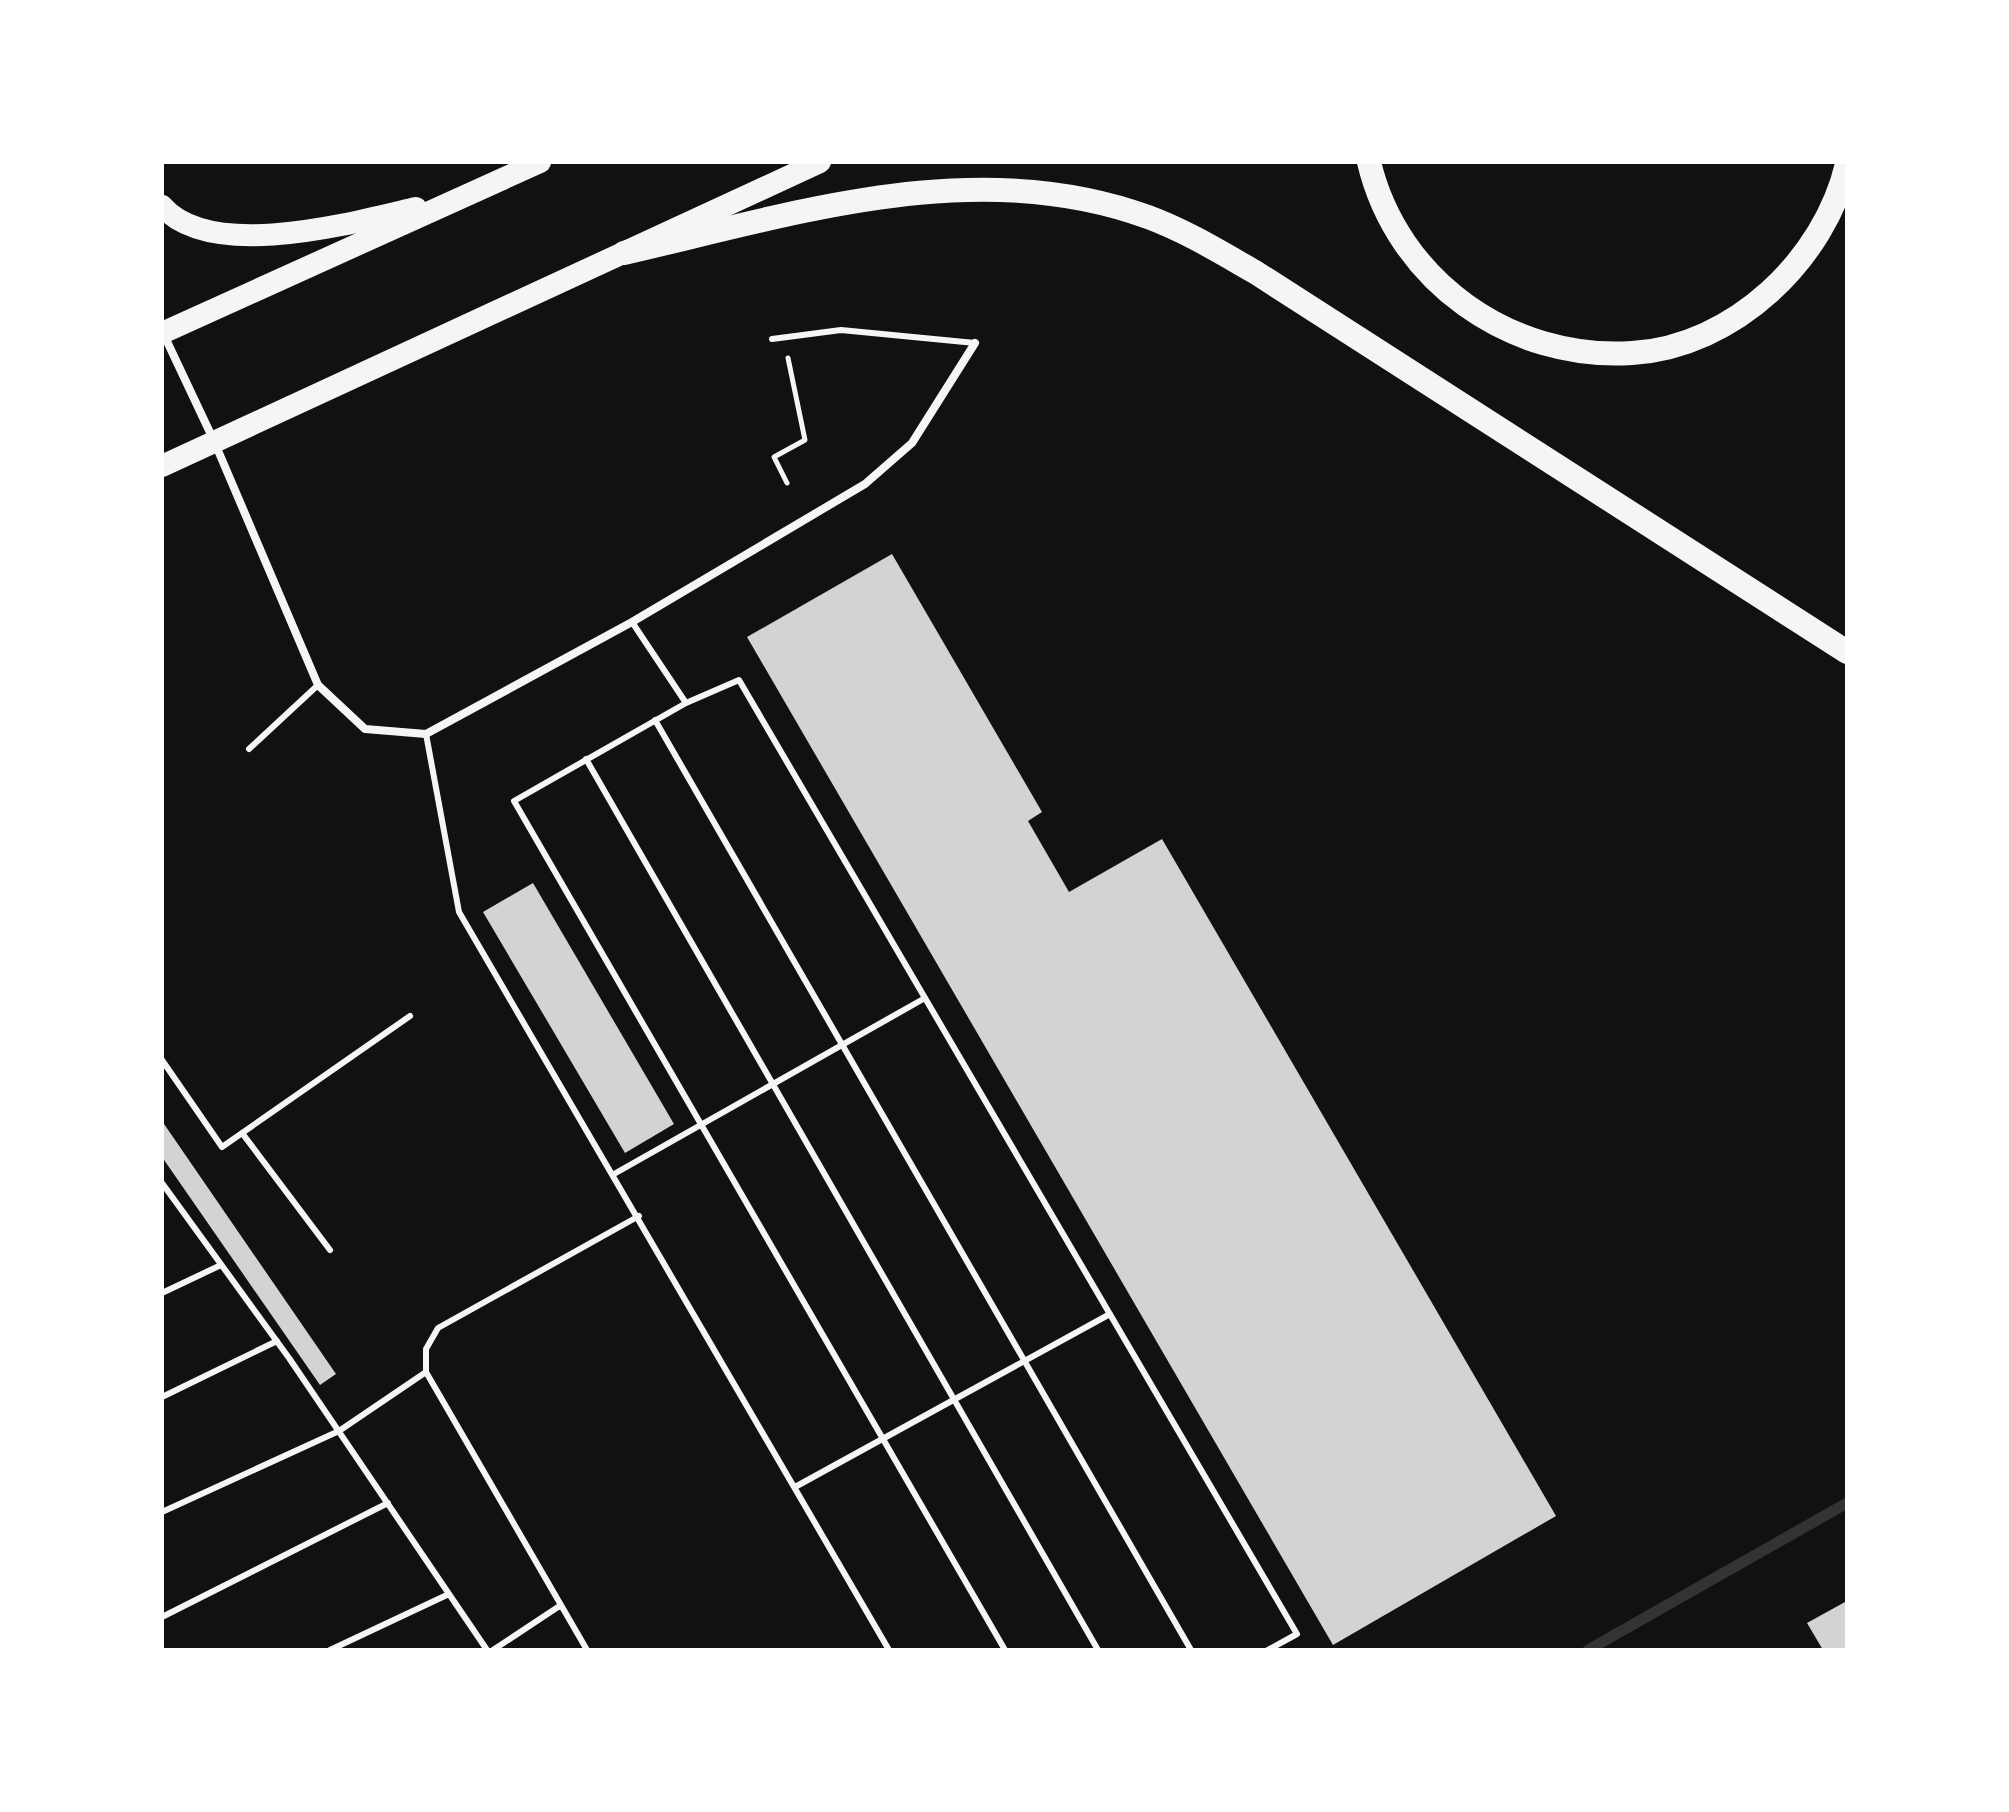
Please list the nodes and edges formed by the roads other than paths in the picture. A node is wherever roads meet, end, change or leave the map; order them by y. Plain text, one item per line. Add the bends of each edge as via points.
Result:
1 (540, 162) edge
2 (820, 162) edge
3 (1369, 162) edge
4 (1847, 164) edge
5 (464, 197) junction
6 (162, 206) edge
7 (624, 253) junction
8 (162, 332) edge
9 (772, 339) dead end
10 (975, 343) joint
11 (214, 441) junction
12 (162, 466) edge
13 (632, 622) junction
14 (1847, 652) edge
15 (318, 685) junction
16 (686, 703) junction
17 (655, 720) junction
18 (426, 734) junction
19 (249, 749) dead end
20 (586, 759) junction
21 (925, 998) junction
22 (410, 1016) dead end
23 (842, 1045) junction
24 (162, 1060) edge
25 (773, 1084) junction
26 (701, 1125) junction
27 (242, 1133) junction
28 (614, 1174) junction
29 (162, 1183) edge
30 (172, 1198) junction
31 (162, 1202) edge
32 (639, 1216) junction
33 (330, 1250) dead end
34 (221, 1265) junction
35 (162, 1293) edge
36 (1110, 1314) junction
37 (277, 1341) junction
38 (1025, 1361) junction
39 (426, 1372) junction
40 (162, 1397) edge
41 (954, 1399) junction
42 (339, 1431) junction
43 (883, 1439) junction
44 (795, 1487) junction
45 (388, 1503) junction
46 (162, 1512) edge
47 (449, 1594) junction
48 (561, 1605) junction
49 (162, 1617) edge
50 (330, 1650) edge
51 (490, 1650) edge
52 (587, 1650) edge
53 (889, 1650) edge
54 (1005, 1650) edge
55 (1098, 1650) edge
56 (1191, 1650) edge
57 (1268, 1650) edge

1 - 5 highway
2 - 7 highway
3 - 4 highway via 1394,226 1422,267 1453,298 1492,324 1536,343 1581,352 1634,353 1679,343 1723,324 1763,298 1796,267 1821,232 1841,192
5 - 6 highway via 312,232 205,233
5 - 8 highway
7 - 11 highway
7 - 14 highway via 863,198 922,192 1040,192 1093,200 1147,217 1255,272
8 - 11 street
9 - 10 lane via 841,330
10 - 13 street via 912,443 865,484
11 - 12 highway
11 - 15 street
13 - 16 lane
13 - 18 street
15 - 18 street via 365,729
15 - 19 lane
16 - 17 lane
16 - 21 lane via 739,680
17 - 20 lane
17 - 23 lane
18 - 28 lane via 459,912
20 - 25 lane
20 - 26 lane via 514,801
21 - 23 lane
21 - 36 lane
22 - 27 lane
23 - 25 lane
23 - 38 lane
24 - 27 lane via 222,1147
25 - 26 lane
25 - 41 lane
26 - 28 lane
26 - 43 lane
27 - 33 lane
28 - 32 lane
29 - 30 lane
30 - 31 lane
30 - 34 lane
32 - 39 lane via 438,1328 426,1349
32 - 44 lane
34 - 35 lane
34 - 37 lane
36 - 38 lane
36 - 57 lane via 1297,1634
37 - 40 lane
37 - 42 lane
38 - 41 lane
38 - 56 lane
39 - 42 lane
39 - 48 lane
41 - 43 lane
41 - 55 lane
42 - 45 lane
42 - 46 lane
43 - 44 lane
43 - 54 lane
44 - 53 lane
45 - 47 lane
45 - 49 lane
47 - 50 lane
47 - 51 lane
48 - 51 lane
48 - 52 lane

